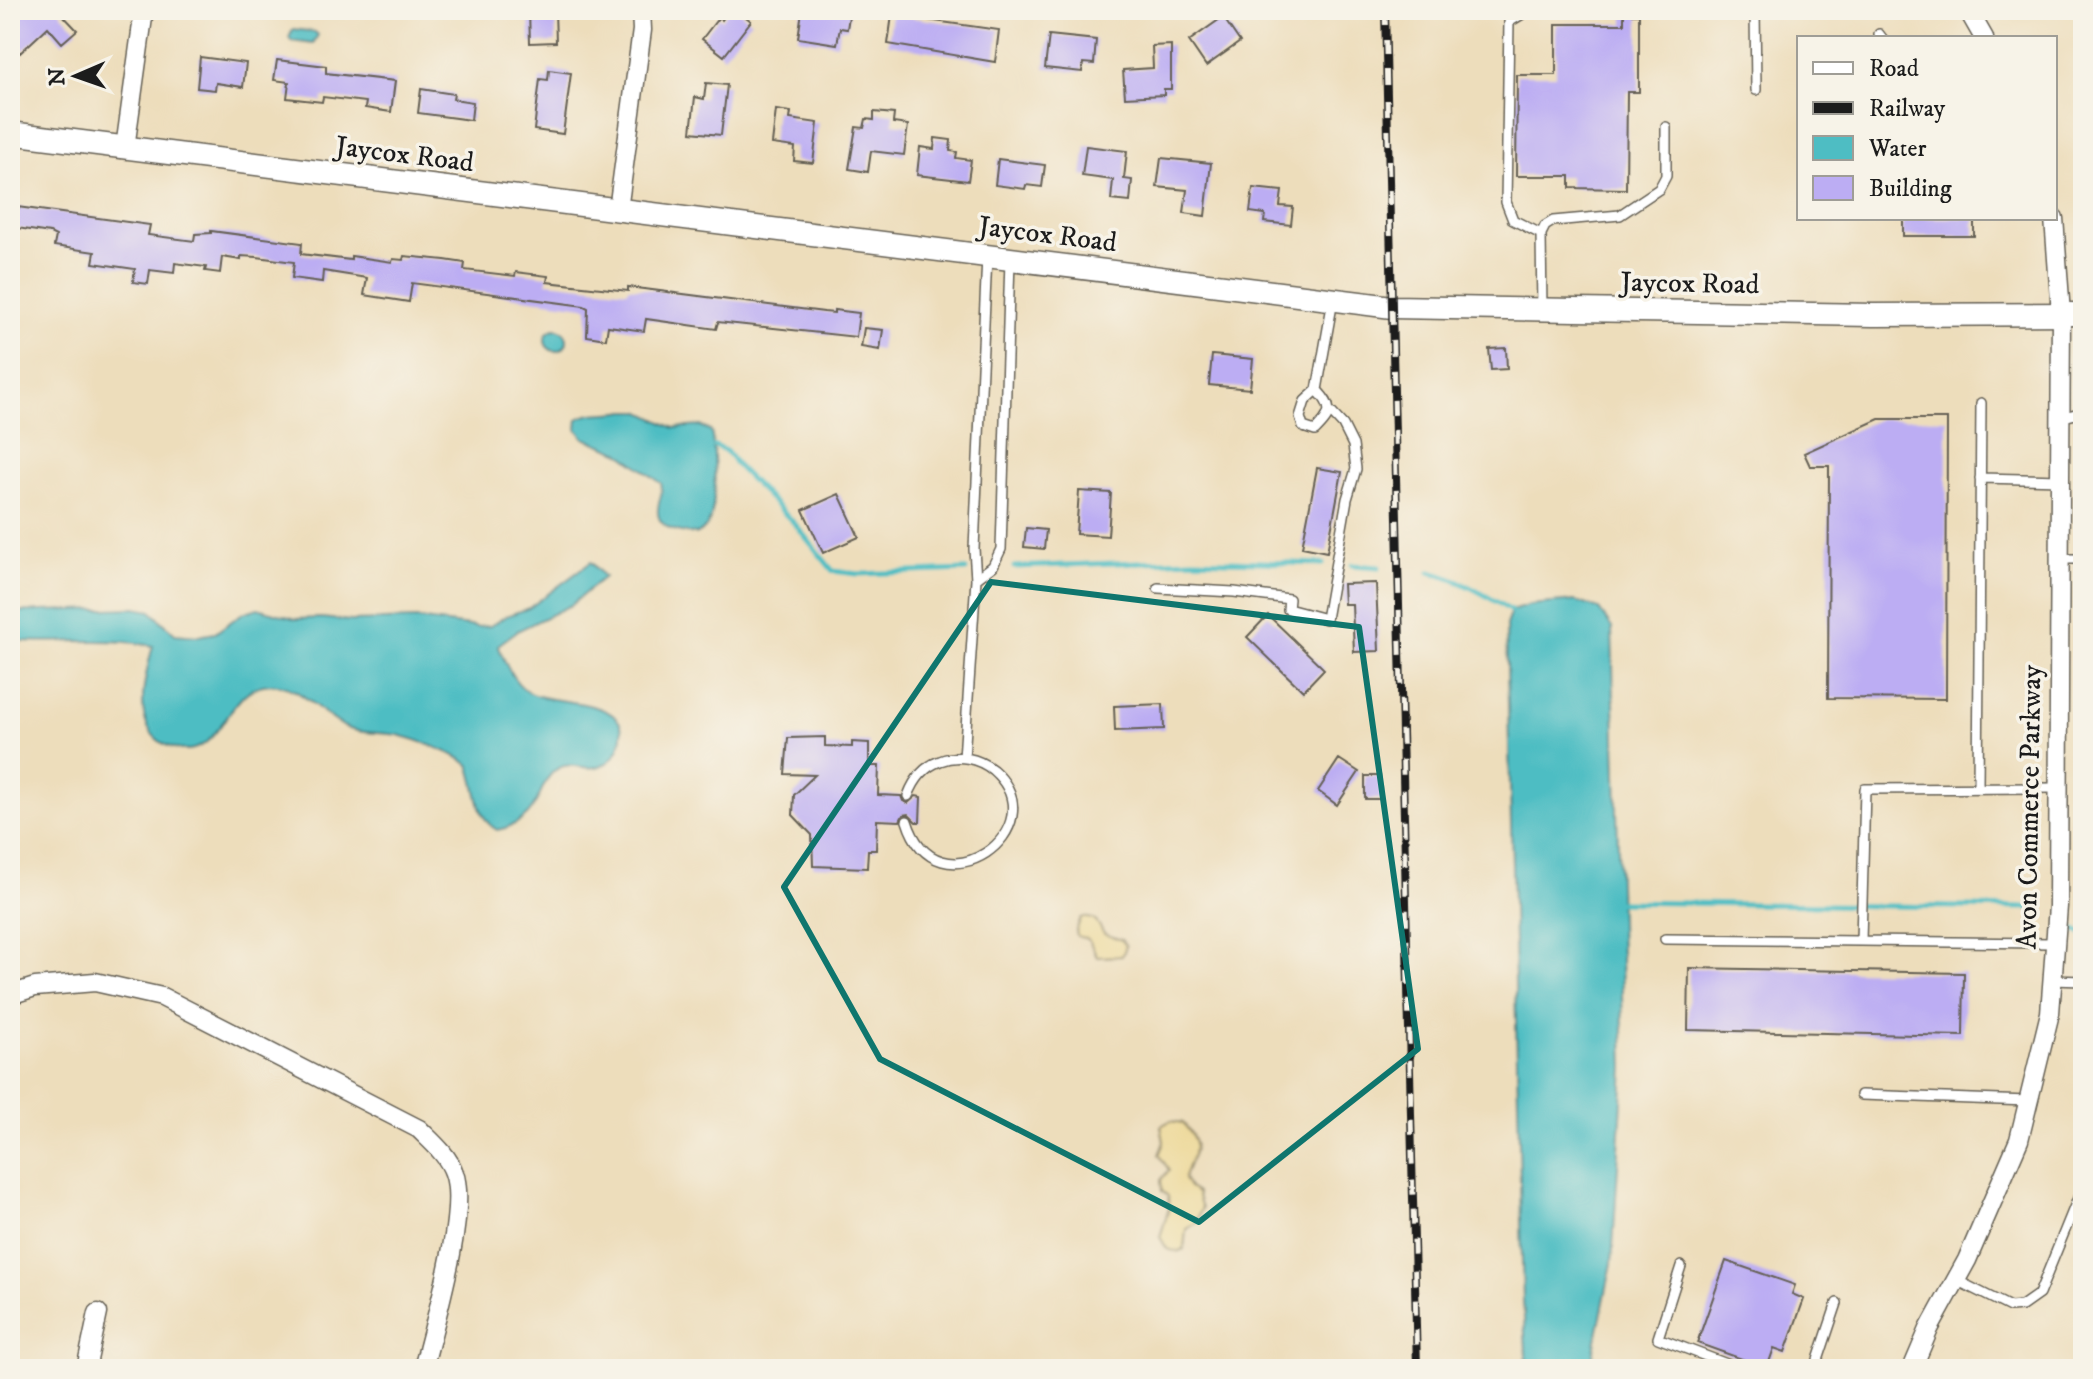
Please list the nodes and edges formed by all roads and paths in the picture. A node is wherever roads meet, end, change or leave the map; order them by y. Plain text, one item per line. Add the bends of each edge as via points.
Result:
1 (144, 10) edge
2 (641, 10) edge
3 (1755, 10) edge
4 (1968, 10) edge
5 (1548, 11) edge
6 (1983, 36) edge
7 (1756, 90) dead end
8 (1666, 127) dead end
9 (10, 133) edge
10 (125, 148) junction
11 (618, 210) junction
12 (2054, 220) edge
13 (1541, 234) junction
14 (987, 256) junction
15 (1010, 259) junction
16 (1333, 300) junction
17 (1542, 310) junction
18 (2072, 314) edge
19 (1317, 390) junction
20 (1981, 403) dead end
21 (1329, 410) junction
22 (2083, 412) edge
23 (2060, 418) junction
24 (1980, 478) junction
25 (2060, 480) junction
26 (2060, 559) junction
27 (2083, 559) edge
28 (976, 579) junction
29 (1158, 588) dead end
30 (964, 758) junction
31 (1978, 788) junction
32 (2058, 788) junction
33 (908, 796) dead end
34 (907, 821) dead end
35 (1665, 939) dead end
36 (1861, 941) junction
37 (2055, 943) junction
38 (2052, 980) junction
39 (2083, 981) edge
40 (10, 995) edge
41 (1861, 1095) dead end
42 (2028, 1101) junction
43 (2083, 1186) edge
44 (1681, 1266) dead end
45 (1956, 1280) junction
46 (1837, 1303) dead end
47 (98, 1313) dead end
48 (86, 1369) edge
49 (423, 1369) edge
50 (1740, 1369) edge
51 (1815, 1369) edge
52 (1912, 1369) edge

1 - 10 street
2 - 11 street
3 - 7 lane
4 - 6 street
5 - 13 lane via 1524,13 1509,22 1506,202 1513,220
8 - 13 lane via 1666,176 1659,189 1620,215 1553,221
9 - 10 street, Jaycox Road
10 - 11 street, Jaycox Road
11 - 14 street, Jaycox Road
12 - 18 street, Avon Commerce Parkway
13 - 17 lane
14 - 15 street, Jaycox Road
14 - 28 lane
15 - 16 street, Jaycox Road
15 - 28 lane via 1001,549 993,566
16 - 17 street, Jaycox Road via 1392,307
16 - 19 lane
17 - 18 street, Jaycox Road
18 - 23 street, Avon Commerce Parkway
19 - 21 lane
19 - 21 lane via 1305,401 1303,427 1315,431
20 - 24 lane
21 - 29 lane via 1353,445 1356,469 1326,619 1288,609 1289,599
22 - 23 lane
23 - 25 street, Avon Commerce Parkway
24 - 25 lane
24 - 31 lane
25 - 26 street, Avon Commerce Parkway
26 - 27 lane
26 - 32 street, Avon Commerce Parkway
28 - 30 lane
30 - 33 lane via 931,765
30 - 34 lane via 992,770 1007,791 1011,816 998,845 977,860 946,862 922,848
31 - 32 lane
31 - 36 lane via 1865,789
32 - 37 street, Avon Commerce Parkway
35 - 36 lane
36 - 37 lane
37 - 38 street, Avon Commerce Parkway
38 - 39 lane
38 - 42 street, Avon Commerce Parkway via 2050,1013
40 - 49 street via 35,987 95,982 162,997 419,1129 450,1164 458,1202
41 - 42 lane
42 - 45 street, Avon Commerce Parkway via 2019,1140
43 - 45 lane via 2039,1294 2010,1307
44 - 50 lane via 1658,1338
45 - 52 street, Avon Commerce Parkway
46 - 51 lane
47 - 48 street

